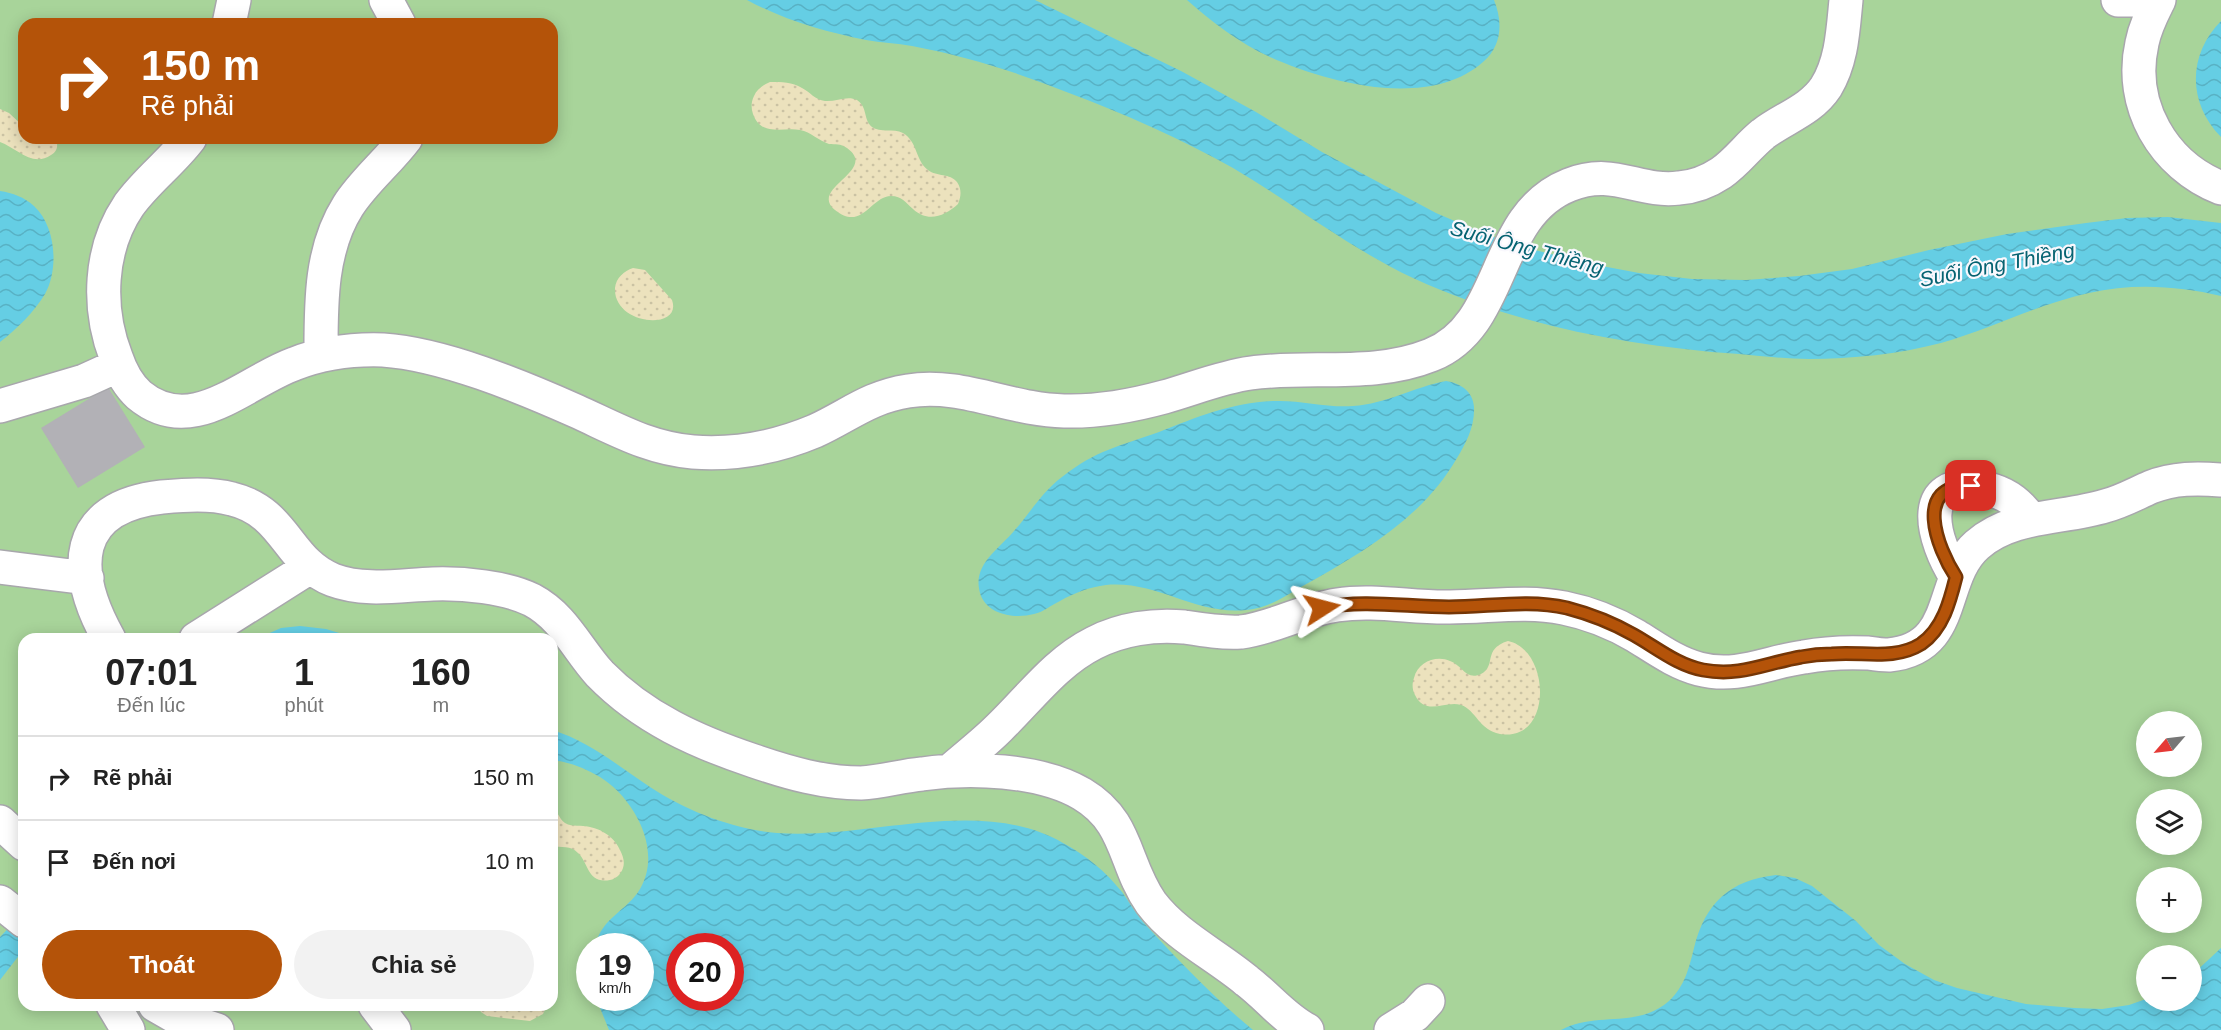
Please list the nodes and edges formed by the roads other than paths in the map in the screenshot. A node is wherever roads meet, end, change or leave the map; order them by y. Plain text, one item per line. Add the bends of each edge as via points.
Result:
1 (234, 0) edge
2 (386, 0) edge
3 (1846, 0) edge
4 (2118, 0) edge
5 (2158, 0) edge
6 (230, 18) edge
7 (396, 18) edge
8 (185, 144) edge
9 (401, 144) edge
10 (2221, 188) edge
11 (321, 355) junction
12 (119, 364) junction
13 (0, 406) edge
14 (2221, 480) edge
15 (2031, 520) junction
16 (0, 567) edge
17 (310, 567) junction
18 (1956, 577) junction
19 (87, 578) junction
20 (106, 633) edge
21 (206, 633) edge
22 (951, 770) junction
23 (0, 822) edge
24 (18, 838) edge
25 (1428, 1001) dead end
26 (117, 1011) edge
27 (166, 1011) edge
28 (380, 1011) edge
29 (128, 1030) edge
30 (218, 1030) edge
31 (394, 1030) edge
32 (1307, 1030) edge
33 (1391, 1030) edge

1 - 6 lane
2 - 7 lane
3 - 11 lane via 1839,54 1826,87 1804,109 1770,129 1721,173 1704,182 1666,189 1593,178 1575,182 1542,201 1527,216 1507,250 1484,304 1467,331 1430,356 1396,364 1245,374 1142,403 1097,411 1034,408 959,391 914,389 873,400 789,440 729,452 694,452 659,447 626,436 512,385 409,353 370,350
4 - 5 lane
5 - 10 lane via 2148,21 2139,66 2146,113 2171,155 2189,172
8 - 12 lane via 131,203 113,236 103,288 106,324
9 - 11 lane via 360,190 337,225 326,271
11 - 12 lane via 276,371 194,411 168,409 144,399 131,387
12 - 13 lane via 84,381
14 - 15 lane via 2173,481 2106,506
15 - 18 lane via 1986,538 1973,548
15 - 18 lane via 2004,494 1960,485 1948,489 1939,497 1933,518 1946,562
16 - 19 lane
17 - 19 lane via 256,508 225,497 183,495 127,505 102,519 87,543
17 - 21 lane
17 - 22 lane via 333,580 375,587 459,584 532,600 565,626 601,675 656,719 687,736 782,771 862,783
18 - 22 lane via 1935,630 1905,651 1887,655 1835,653 1727,672 1702,670 1678,662 1615,625 1541,604 1443,607 1360,602 1310,611 1243,631 1140,628 1079,651
19 - 20 lane via 93,606
22 - 32 lane via 1021,775 1065,786 1094,802 1118,830 1140,885 1166,921
23 - 24 lane
25 - 33 lane
26 - 29 lane
27 - 30 lane
28 - 31 lane

